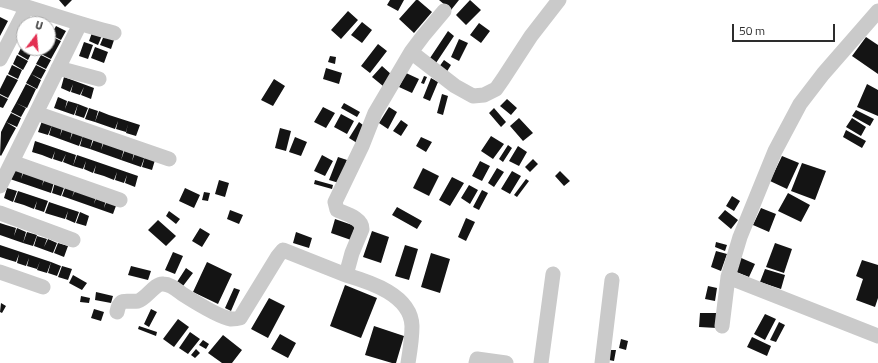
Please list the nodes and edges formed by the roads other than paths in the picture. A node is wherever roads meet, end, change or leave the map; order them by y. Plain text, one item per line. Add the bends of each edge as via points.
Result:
1 (3, 0) edge
2 (559, 0) edge
3 (36, 5) edge
4 (444, 11) dead end
5 (878, 11) edge
6 (80, 24) junction
7 (114, 33) dead end
8 (411, 52) junction
9 (0, 59) edge
10 (58, 68) junction
11 (99, 79) dead end
12 (36, 113) junction
13 (169, 159) dead end
14 (12, 162) junction
15 (0, 186) edge
16 (120, 200) dead end
17 (0, 213) edge
18 (73, 240) dead end
19 (0, 272) edge
20 (553, 274) dead end
21 (346, 275) junction
22 (728, 277) junction
23 (612, 280) dead end
24 (43, 287) dead end
25 (117, 312) dead end
26 (722, 326) dead end
27 (878, 336) edge
28 (408, 363) edge
29 (476, 363) edge
30 (506, 363) edge
31 (541, 363) edge
32 (602, 363) edge

1 - 3 street
2 - 8 street via 531,36 496,89 484,96 473,96 454,86
3 - 6 street
3 - 9 street
4 - 8 street
5 - 22 street via 800,104 775,151 740,237
6 - 7 street
6 - 10 street
8 - 21 street via 375,113 335,202 337,210 357,219 362,226
10 - 11 street
10 - 12 street
12 - 13 street
12 - 14 street
14 - 15 street
14 - 16 street
17 - 18 street
19 - 24 street
20 - 31 street
21 - 25 street via 283,250 240,318 226,317 163,284 159,284 140,300 121,302
21 - 28 street via 390,292 406,309 412,325
22 - 26 street
22 - 27 street
23 - 32 street
29 - 30 street via 477,360

